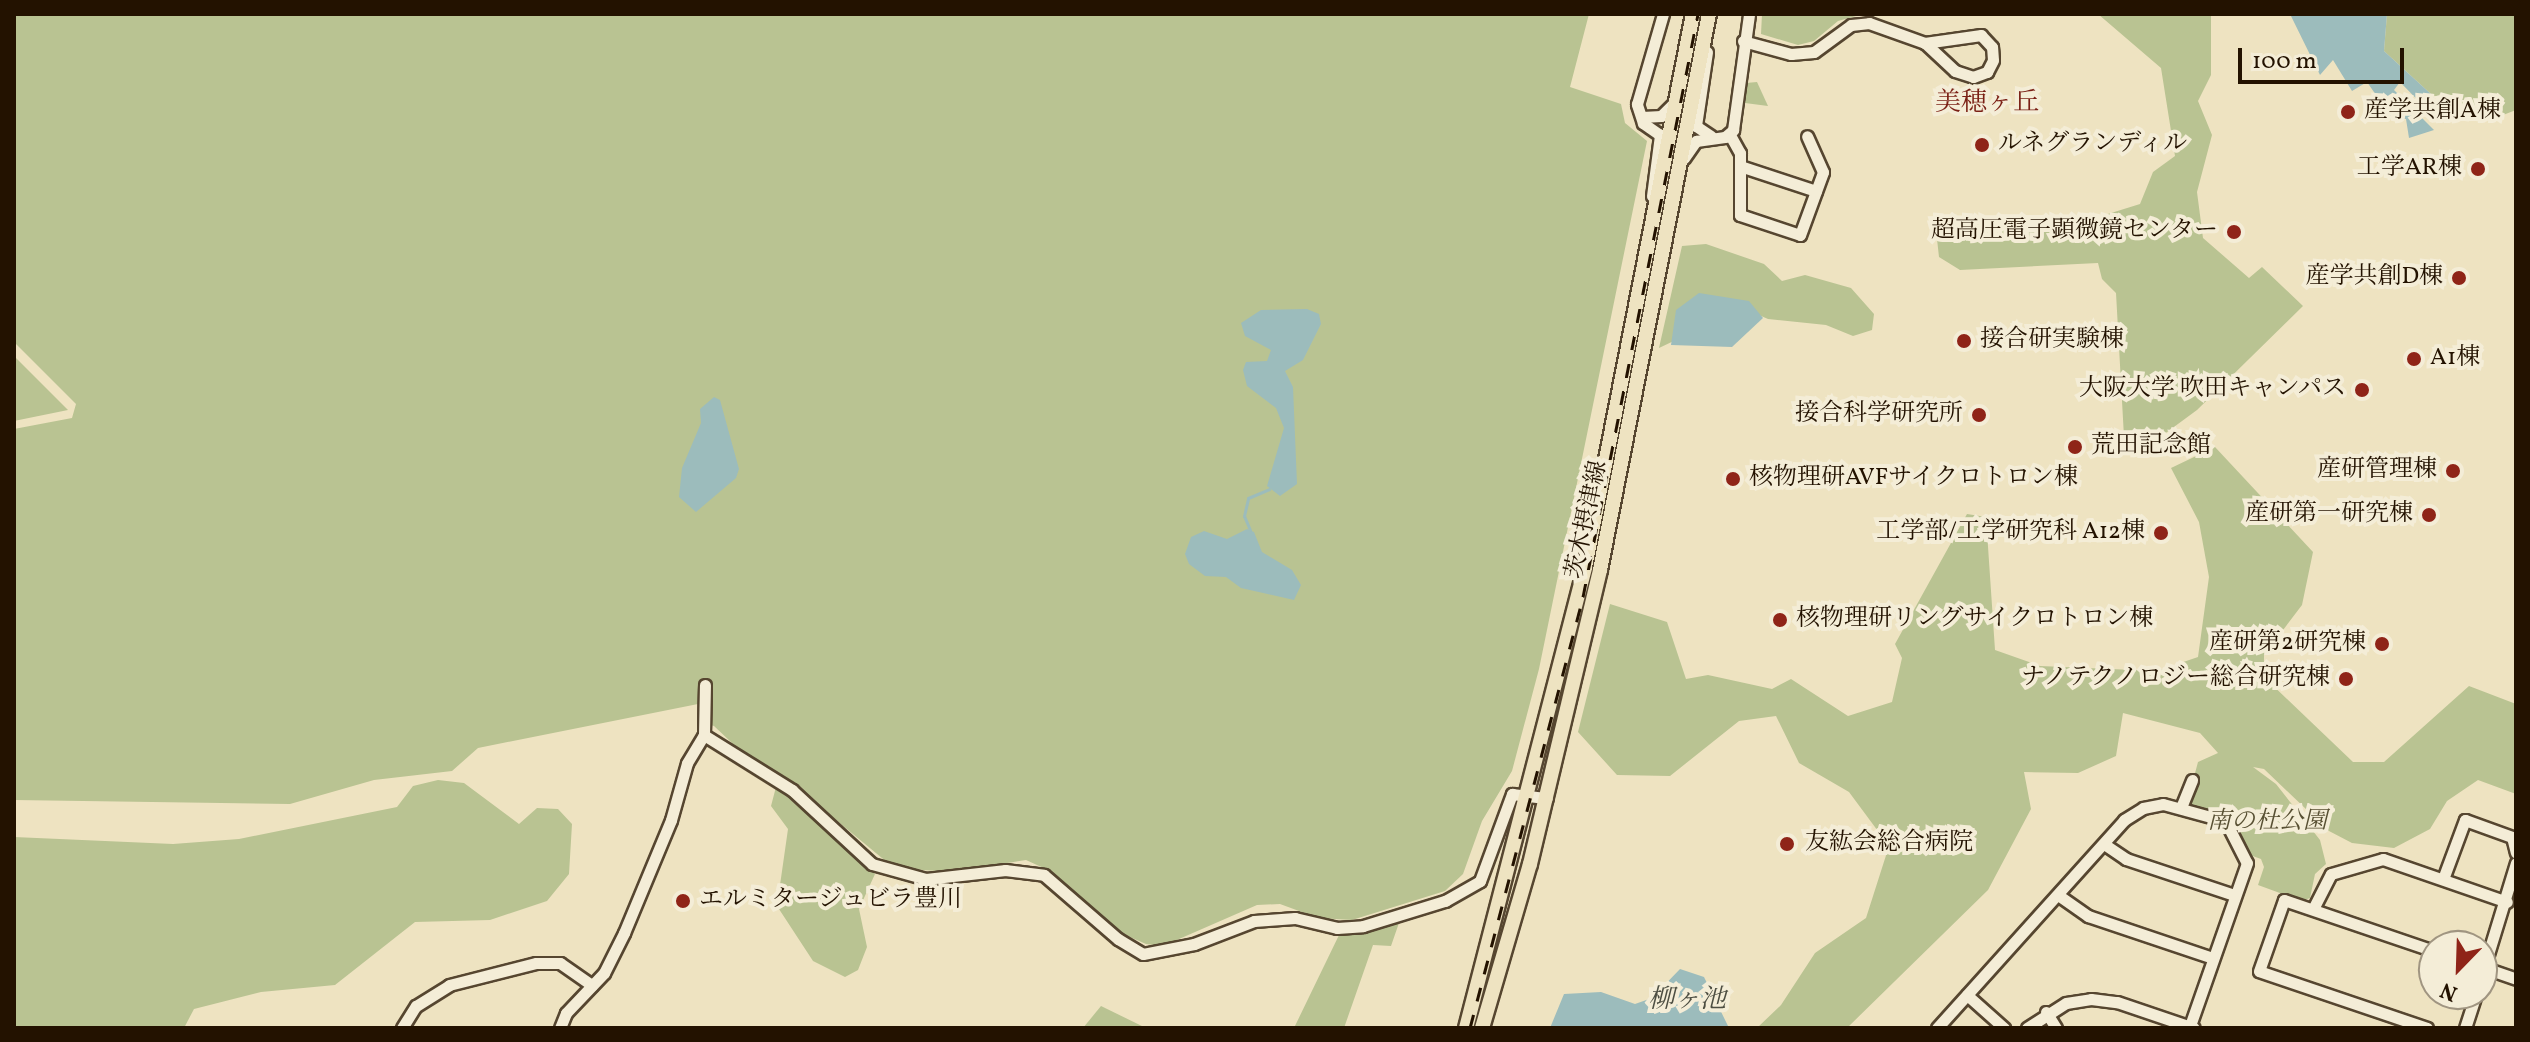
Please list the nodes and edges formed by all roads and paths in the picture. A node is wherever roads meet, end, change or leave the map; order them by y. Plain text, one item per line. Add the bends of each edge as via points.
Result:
1 (1663, 14) edge
2 (1693, 14) edge
3 (1709, 14) edge
4 (1749, 14) edge
5 (1706, 31) junction
6 (1743, 41) junction
7 (1925, 43) junction
8 (1677, 99) junction
9 (1642, 117) junction
10 (1730, 135) junction
11 (1807, 136) dead end
12 (1713, 139) junction
13 (1680, 165) junction
14 (1740, 166) junction
15 (1816, 191) junction
16 (1653, 225) junction
17 (705, 685) dead end
18 (704, 735) junction
19 (2192, 780) dead end
20 (1527, 793) junction
21 (1547, 798) junction
22 (2182, 805) junction
23 (2104, 844) junction
24 (2516, 853) edge
25 (2516, 863) edge
26 (2443, 879) junction
27 (2058, 895) junction
28 (2234, 895) junction
29 (2507, 902) junction
30 (2313, 909) junction
31 (2497, 930) edge
32 (2418, 945) edge
33 (2213, 958) junction
34 (592, 985) junction
35 (1967, 995) junction
36 (2046, 1012) junction
37 (2168, 1024) edge
38 (2193, 1027) edge
39 (402, 1028) edge
40 (560, 1028) edge
41 (1466, 1028) edge
42 (1482, 1028) edge
43 (1937, 1028) edge
44 (2004, 1028) edge
45 (2027, 1028) edge
46 (2056, 1028) edge
47 (2427, 1028) edge

1 - 9 street via 1637,101
2 - 8 main road, 茨木摂津線
3 - 5 main road, 茨木摂津線
4 - 6 street
5 - 12 street via 1696,126
5 - 13 main road, 茨木摂津線
6 - 7 street via 1791,54 1814,52 1851,25 1869,23
6 - 10 street
7 - 7 street via 1981,35 1992,47 1993,60 1987,72 1973,77 1955,71
8 - 9 street via 1661,116
8 - 16 main road, 茨木摂津線
9 - 16 street via 1660,138
10 - 12 street
10 - 14 street via 1739,147
11 - 15 street via 1823,172
12 - 13 street via 1693,143
13 - 21 main road, 茨木摂津線 via 1617,492
14 - 15 street
14 - 15 street via 1740,215 1800,235
16 - 20 main road, 茨木摂津線 via 1590,543
17 - 18 street
18 - 20 street via 792,790 872,864 926,879 1014,870 1044,875 1143,954 1274,918 1337,928 1363,926 1465,893 1480,881 1505,804 1512,794
18 - 34 street via 687,763 671,820 614,957
19 - 22 street
20 - 21 street
20 - 41 main road, 茨木摂津線
21 - 42 main road, 茨木摂津線
22 - 23 street via 2143,808
22 - 28 street via 2229,828 2247,863
23 - 27 street
23 - 28 street via 2126,859
24 - 26 street via 2512,837 2465,820
25 - 29 street
26 - 29 street
26 - 30 street via 2383,859 2331,874
27 - 33 street via 2088,916
27 - 35 street
28 - 33 street
29 - 31 street
30 - 32 street
30 - 47 street via 2284,900 2259,971
33 - 38 street
34 - 39 street via 560,963 536,963 449,985 416,1006
34 - 40 street via 566,1013
35 - 43 street
35 - 44 street
36 - 37 street via 2091,999 2117,1002
36 - 45 street
36 - 46 street
37 - 38 street

